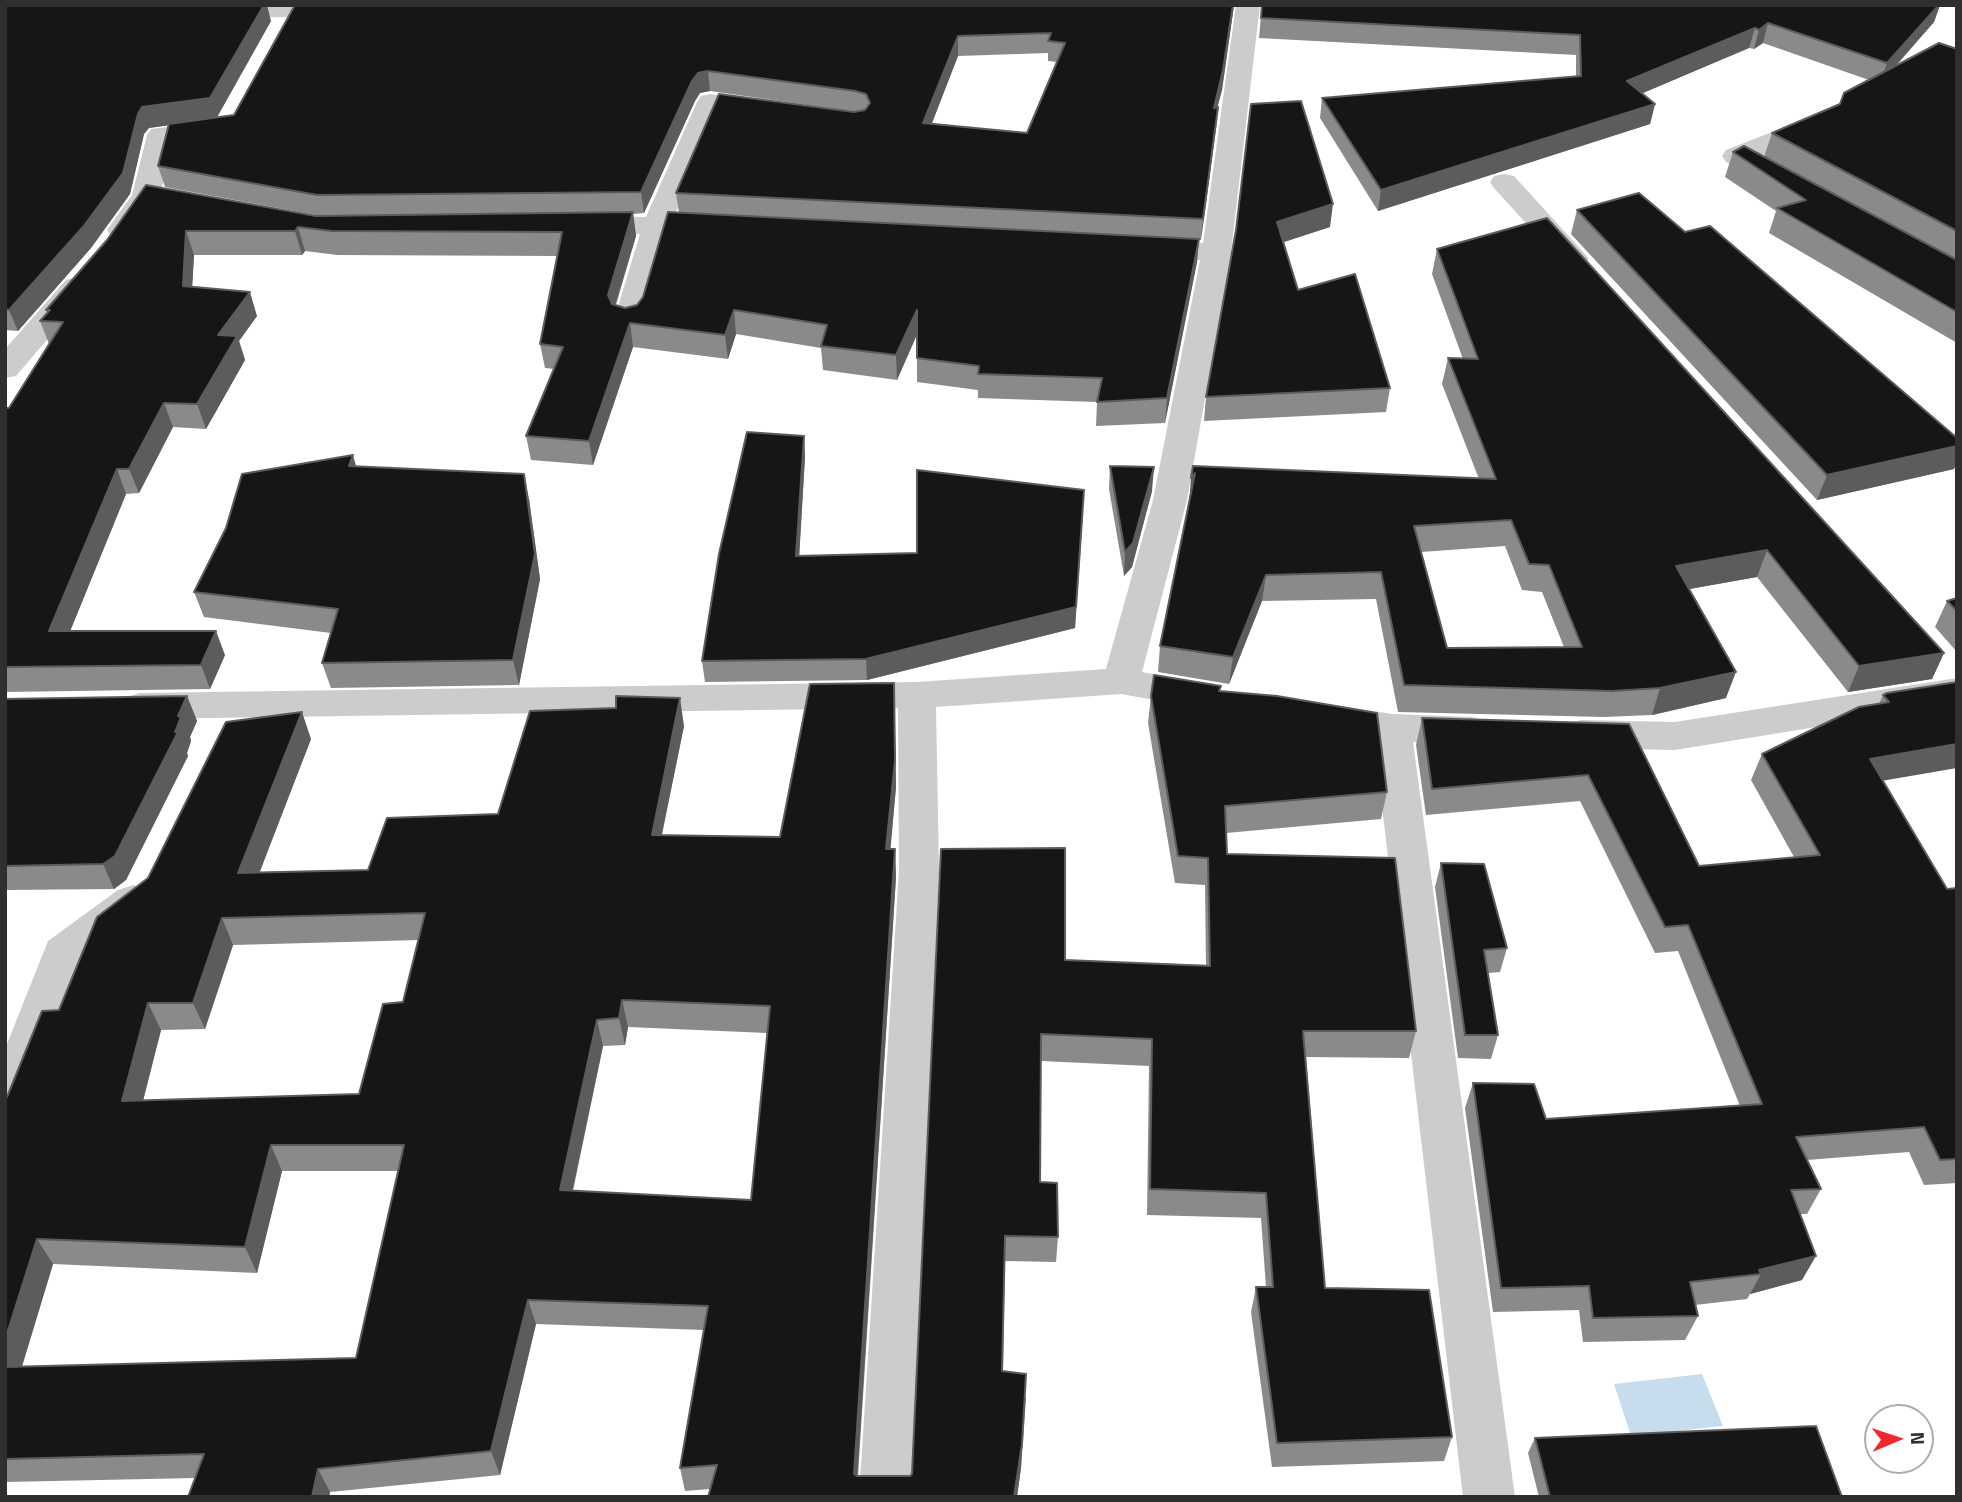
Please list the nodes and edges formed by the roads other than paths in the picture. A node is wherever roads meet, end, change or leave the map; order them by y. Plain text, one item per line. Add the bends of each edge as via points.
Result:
1 (335, 5) edge
2 (1248, 5) edge
3 (293, 10) junction
4 (185, 12) edge
5 (280, 34) edge
6 (789, 113) edge
7 (234, 117) edge
8 (1821, 120) edge
9 (1504, 182) edge
10 (1794, 188) edge
11 (657, 224) junction
12 (561, 226) edge
13 (743, 227) edge
14 (1118, 247) edge
15 (1216, 252) junction
16 (1596, 283) edge
17 (629, 320) edge
18 (5, 369) edge
19 (1951, 676) edge
20 (1121, 681) junction
21 (916, 695) junction
22 (1243, 702) edge
23 (100, 707) edge
24 (1297, 712) edge
25 (1392, 729) junction
26 (1500, 731) edge
27 (1540, 733) edge
28 (155, 870) edge
29 (5, 1110) edge
30 (885, 1497) edge
31 (1489, 1497) edge

1 - 3 street
2 - 15 street
3 - 4 street
3 - 5 street
6 - 11 street via 710,102
7 - 18 street via 228,128 161,135 159,198
8 - 10 street via 1736,156
9 - 16 street
11 - 12 street
11 - 13 street
11 - 17 street
14 - 15 street
15 - 20 street via 1170,500
19 - 27 street via 1675,736
20 - 21 street
20 - 22 street
21 - 23 street via 228,723
21 - 30 street via 919,871
24 - 25 street
25 - 26 street
25 - 31 street
28 - 29 street via 143,893 63,953

